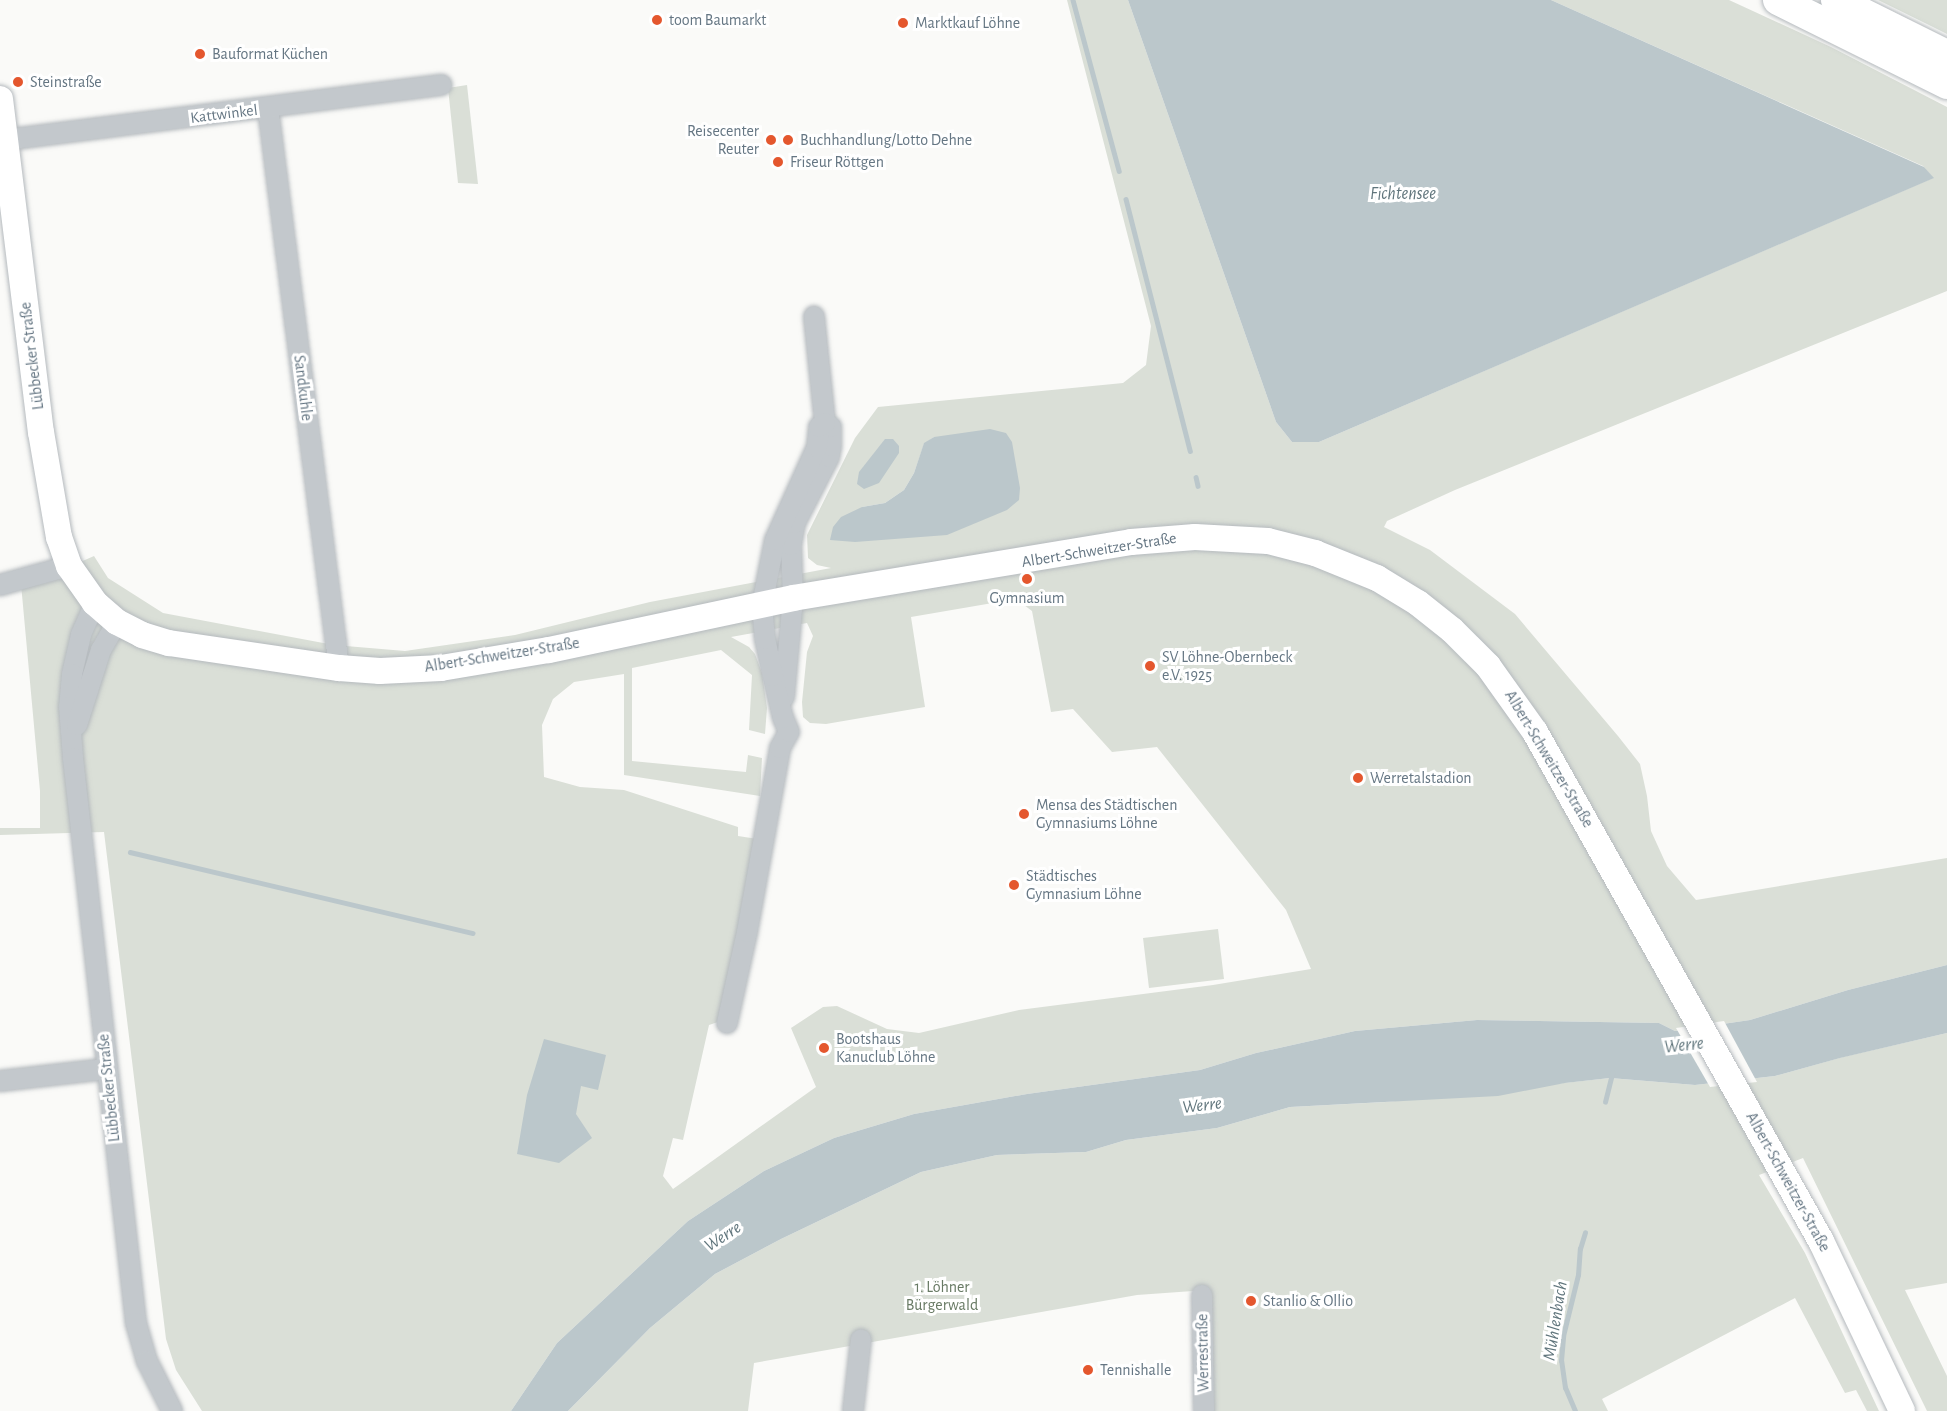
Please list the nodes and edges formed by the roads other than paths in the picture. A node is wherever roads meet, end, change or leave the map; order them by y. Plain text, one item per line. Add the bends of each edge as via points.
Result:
1 (1778, 0) edge
2 (1836, 0) edge
3 (1947, 55) edge
4 (1947, 84) edge
5 (442, 85) dead end
6 (0, 99) edge
7 (268, 108) junction
8 (5, 140) junction
9 (8, 232) edge
10 (814, 317) dead end
11 (825, 423) junction
12 (69, 566) junction
13 (0, 585) edge
14 (793, 598) junction
15 (95, 603) junction
16 (762, 605) junction
17 (117, 622) junction
18 (169, 643) joint
19 (339, 668) junction
20 (783, 718) junction
21 (73, 758) junction
22 (727, 1023) dead end
23 (106, 1069) junction
24 (0, 1081) edge
25 (1202, 1295) dead end
26 (861, 1339) dead end
27 (172, 1411) edge
28 (853, 1411) edge
29 (1204, 1411) edge
30 (1902, 1411) edge

1 - 4 highway
2 - 3 highway
5 - 7 street, Kattwinkel
6 - 8 main road, Lübbecker Straße
7 - 8 street, Kattwinkel
7 - 19 street, Sandkuhle
8 - 9 main road, Lübbecker Straße
9 - 12 main road, Lübbecker Straße via 59,537
10 - 11 street
11 - 14 street via 831,427 829,457 795,523 791,545
11 - 16 street via 819,427 817,447 775,540
12 - 13 street
12 - 15 main road, Lübbecker Straße
14 - 16 main road, Albert-Schweitzer-Straße
14 - 20 street
14 - 30 main road, Albert-Schweitzer-Straße via 1170,538 1228,537 1268,541 1336,560 1377,578 1418,603 1488,666 1573,795 1773,1153 1859,1317
15 - 17 main road, Lübbecker Straße
15 - 21 street, Lübbecker Straße via 81,635 72,674 69,707
16 - 19 main road, Albert-Schweitzer-Straße via 472,664 424,669
16 - 20 street via 765,639
17 - 18 main road, Lübbecker Straße
17 - 21 street, Lübbecker Straße via 101,650 77,717
18 - 19 main road, Albert-Schweitzer-Straße
20 - 22 street via 789,732 780,748
21 - 23 street, Lübbecker Straße
23 - 24 street
23 - 27 street, Lübbecker Straße via 136,1323 147,1361
25 - 29 street, Werrestraße
26 - 28 street

